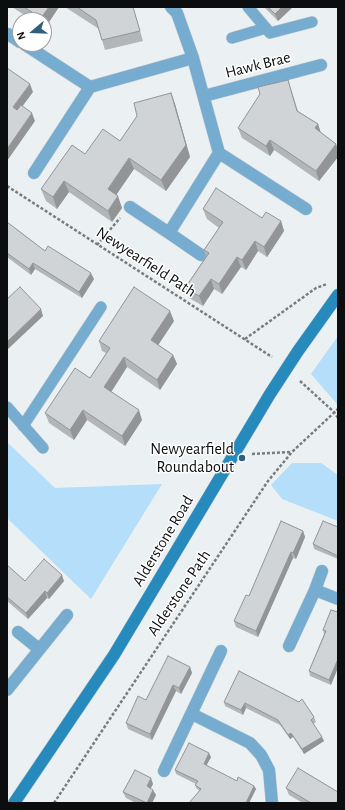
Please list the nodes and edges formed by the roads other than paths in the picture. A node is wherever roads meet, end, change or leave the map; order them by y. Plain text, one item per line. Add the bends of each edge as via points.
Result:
1 (171, 7) edge
2 (248, 7) edge
3 (312, 22) dead end
4 (266, 28) junction
5 (232, 38) dead end
6 (36, 52) edge
7 (193, 58) junction
8 (321, 66) dead end
9 (90, 87) junction
10 (204, 96) junction
11 (219, 153) junction
12 (34, 173) dead end
13 (130, 206) road end
14 (306, 209) dead end
15 (169, 232) junction
16 (201, 255) dead end
17 (338, 295) edge
18 (101, 307) dead end
19 (7, 407) edge
20 (23, 426) junction
21 (42, 448) dead end
22 (322, 571) dead end
23 (315, 590) junction
24 (338, 599) edge
25 (67, 615) dead end
26 (18, 632) dead end
27 (288, 646) dead end
28 (39, 649) junction
29 (221, 651) dead end
30 (7, 690) edge
31 (192, 714) junction
32 (164, 771) dead end
33 (14, 803) edge
34 (272, 803) edge

1 - 7 street via 177,14
2 - 4 lane
3 - 4 lane via 270,32
4 - 5 lane
6 - 9 street
7 - 9 street
7 - 10 street
8 - 10 street, Hawk Brae
9 - 12 street
10 - 11 street
11 - 14 street
11 - 15 street
13 - 15 street
15 - 16 street
17 - 33 street, Alderstone Road via 286,369 114,655
18 - 20 lane
19 - 20 lane
20 - 21 lane
22 - 23 street
23 - 24 street
23 - 27 street
25 - 28 street
26 - 28 street
28 - 30 street
29 - 31 street
31 - 32 street
31 - 34 street via 250,743 261,755 269,770

